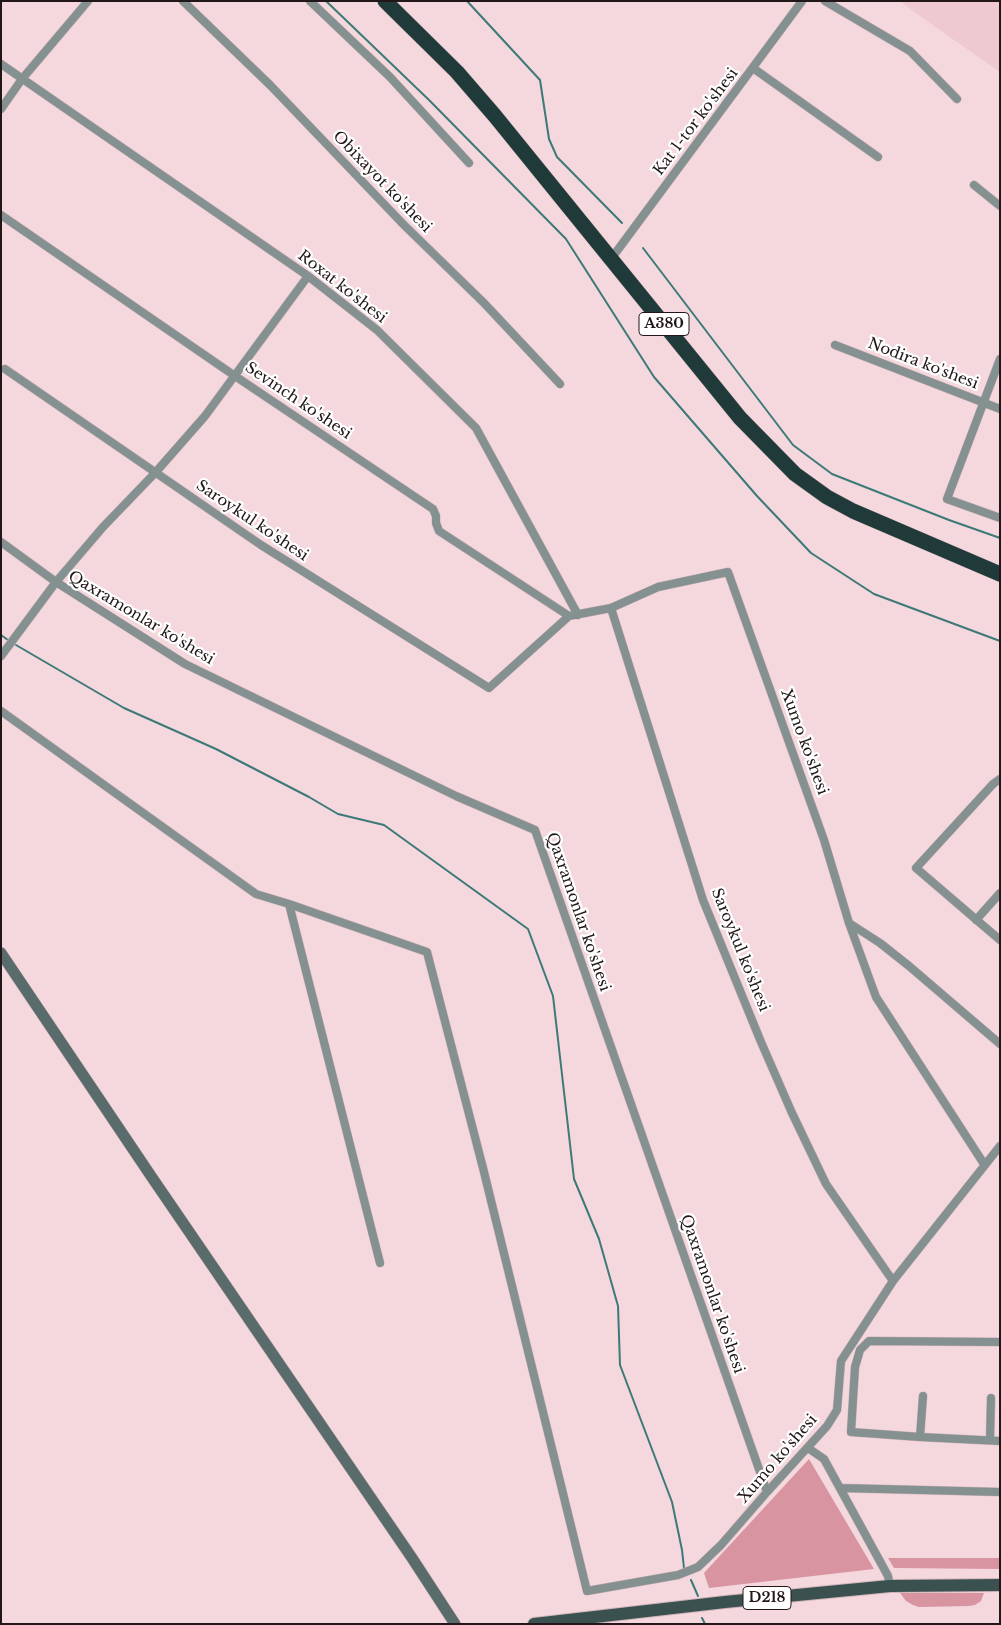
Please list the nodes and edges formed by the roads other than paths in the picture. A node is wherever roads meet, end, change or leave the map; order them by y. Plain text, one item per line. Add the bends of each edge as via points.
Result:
1 (88, 1) edge
2 (183, 1) edge
3 (310, 1) edge
4 (385, 1) edge
5 (802, 1) edge
6 (825, 1) edge
7 (1, 64) edge
8 (753, 68) junction
9 (22, 79) junction
10 (957, 99) dead end
11 (1, 108) edge
12 (878, 157) dead end
13 (469, 163) dead end
14 (974, 185) dead end
15 (1000, 206) edge
16 (1, 215) edge
17 (611, 259) junction
18 (308, 276) junction
19 (835, 345) dead end
20 (1000, 360) edge
21 (5, 369) dead end
22 (235, 376) junction
23 (560, 384) dead end
24 (983, 403) junction
25 (1000, 409) edge
26 (155, 473) junction
27 (1000, 518) edge
28 (1, 542) edge
29 (1000, 574) edge
30 (56, 582) junction
31 (611, 608) junction
32 (578, 615) junction
33 (568, 616) junction
34 (1, 656) edge
35 (1, 710) edge
36 (1000, 779) edge
37 (1000, 893) edge
38 (290, 904) junction
39 (976, 920) junction
40 (848, 923) junction
41 (1000, 940) edge
42 (1, 953) edge
43 (1000, 1044) edge
44 (1000, 1146) edge
45 (984, 1164) junction
46 (380, 1263) dead end
47 (893, 1281) junction
48 (1000, 1342) edge
49 (923, 1396) dead end
50 (991, 1398) dead end
51 (920, 1437) junction
52 (990, 1440) junction
53 (1000, 1441) edge
54 (808, 1448) junction
55 (840, 1488) junction
56 (767, 1492) junction
57 (1000, 1492) edge
58 (1000, 1585) edge
59 (890, 1586) junction
60 (455, 1624) edge
61 (534, 1624) edge

1 - 9 street
2 - 23 street, Obixayot ko'shesi via 270,85
3 - 13 street via 390,77
4 - 17 highway, A380 via 457,72
5 - 8 street, Kat 1-tor ko'shesi
6 - 10 street via 910,51
7 - 9 street, Roxat ko'shesi
8 - 12 street
8 - 17 street, Kat 1-tor ko'shesi
9 - 11 street
9 - 18 street, Roxat ko'shesi
14 - 15 street
16 - 22 street, Sevinch ko'shesi
17 - 29 highway, A380 via 740,418 795,474 852,511
18 - 22 street
18 - 32 street, Roxat ko'shesi via 377,330 476,428
19 - 24 street, Nodira ko'shesi
20 - 24 street
21 - 26 street, Saroykul ko'shesi
22 - 26 street
22 - 33 street, Sevinch ko'shesi via 433,509 439,531
24 - 25 street, Nodira ko'shesi
24 - 27 street via 946,499
26 - 30 street
26 - 33 street, Saroykul ko'shesi via 261,545 489,688
28 - 30 street, Qaxramonlar ko'shesi
30 - 34 street
30 - 56 street, Qaxramonlar ko'shesi via 185,664 456,796 535,830
31 - 32 street
31 - 40 street, Xumo ko'shesi via 658,587 728,572 824,840
31 - 47 street, Saroykul ko'shesi via 704,900 761,1042 826,1184
32 - 33 street
35 - 38 street via 256,894
36 - 39 street via 916,868
37 - 39 street
38 - 46 street
38 - 56 street, Xumo ko'shesi via 427,952 587,1591 678,1575 698,1567 722,1545
39 - 41 street
40 - 43 street via 909,966
40 - 45 street, Xumo ko'shesi via 876,997
42 - 60 street
44 - 45 street, Xumo ko'shesi
45 - 47 street, Xumo ko'shesi
47 - 54 street, Xumo ko'shesi via 841,1361 837,1410
48 - 51 street via 868,1341 860,1350 855,1367 852,1432
49 - 51 street
50 - 52 street
51 - 52 street
52 - 53 street
54 - 55 street via 824,1459
54 - 56 street, Xumo ko'shesi
55 - 57 street
55 - 59 street via 888,1576
58 - 59 main road, D218
59 - 61 main road, D218

